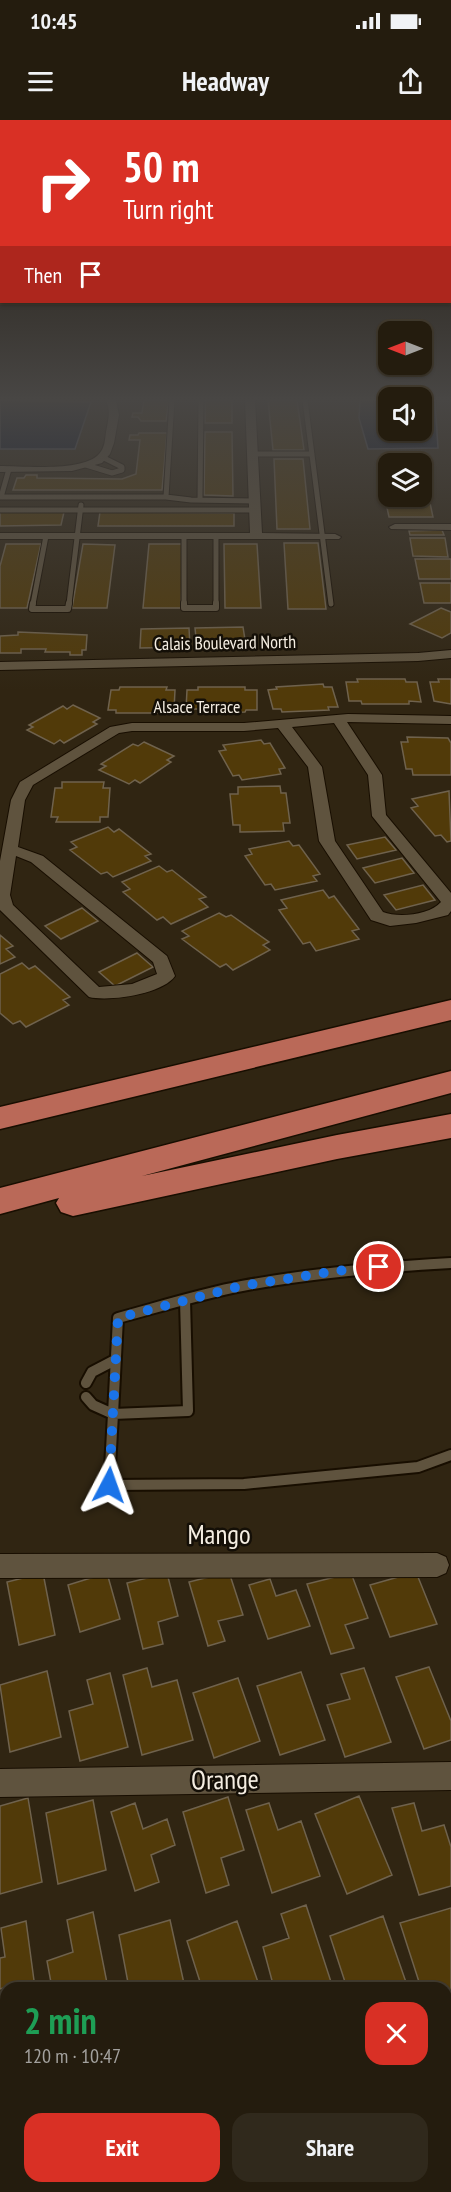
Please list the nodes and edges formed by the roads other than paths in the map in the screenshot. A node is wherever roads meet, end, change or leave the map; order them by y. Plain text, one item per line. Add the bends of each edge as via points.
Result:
1 (1, 497) edge
2 (82, 497) junction
3 (166, 497) joint
4 (200, 497) edge
5 (254, 497) edge
6 (318, 497) edge
7 (200, 501) junction
8 (254, 505) junction
9 (0, 510) edge
10 (81, 510) junction
11 (395, 527) dead end
12 (451, 527) edge
13 (0, 536) edge
14 (46, 536) junction
15 (77, 536) junction
16 (184, 536) junction
17 (216, 536) junction
18 (256, 536) junction
19 (323, 537) junction
20 (335, 537) dead end
21 (331, 604) dead end
22 (451, 654) edge
23 (0, 666) edge
24 (338, 719) junction
25 (451, 720) edge
26 (283, 725) junction
27 (10, 849) junction
28 (451, 991) edge
29 (451, 1010) edge
30 (233, 1062) junction
31 (451, 1082) edge
32 (0, 1118) edge
33 (451, 1126) edge
34 (0, 1201) edge
35 (0, 1211) edge
36 (451, 1263) edge
37 (185, 1300) junction
38 (115, 1360) junction
39 (86, 1383) dead end
40 (86, 1397) dead end
41 (113, 1414) junction
42 (451, 1455) edge
43 (437, 1565) dead end
44 (0, 1566) edge
45 (451, 1776) edge
46 (0, 1783) edge

1 - 2 lane
2 - 3 lane
2 - 10 lane
3 - 7 lane
4 - 7 lane
5 - 8 street
6 - 19 lane
7 - 8 lane
8 - 10 lane
8 - 18 street
9 - 10 lane
10 - 15 lane
11 - 12 street
13 - 14 street
14 - 15 street
14 - 15 lane via 32,609 68,609
15 - 16 street
16 - 17 street
16 - 17 lane via 184,608 216,608
17 - 18 street
18 - 19 street
19 - 20 street
19 - 21 lane
22 - 23 street, Calais Boulevard North
24 - 25 street, Alsace Terrace
24 - 26 street, Alsace Terrace
24 - 26 street via 375,775 379,816 450,902 442,911 390,921 377,916 327,841 315,767
26 - 27 street, Alsace Terrace via 115,730 27,782 18,801
27 - 27 street, Alsace Terrace via 2,895 6,907 95,993 123,993 152,985 166,976 161,960 46,867 23,852
28 - 30 highway
29 - 30 highway
30 - 32 highway
31 - 34 highway
33 - 35 highway via 46,1208
36 - 37 lane via 337,1271 241,1286
37 - 38 lane via 118,1318
37 - 41 lane via 188,1411
38 - 39 lane via 92,1372
38 - 41 lane
40 - 41 lane via 93,1406
41 - 42 lane via 109,1485 244,1484 418,1467
43 - 44 street, Mango
45 - 46 street, Orange

